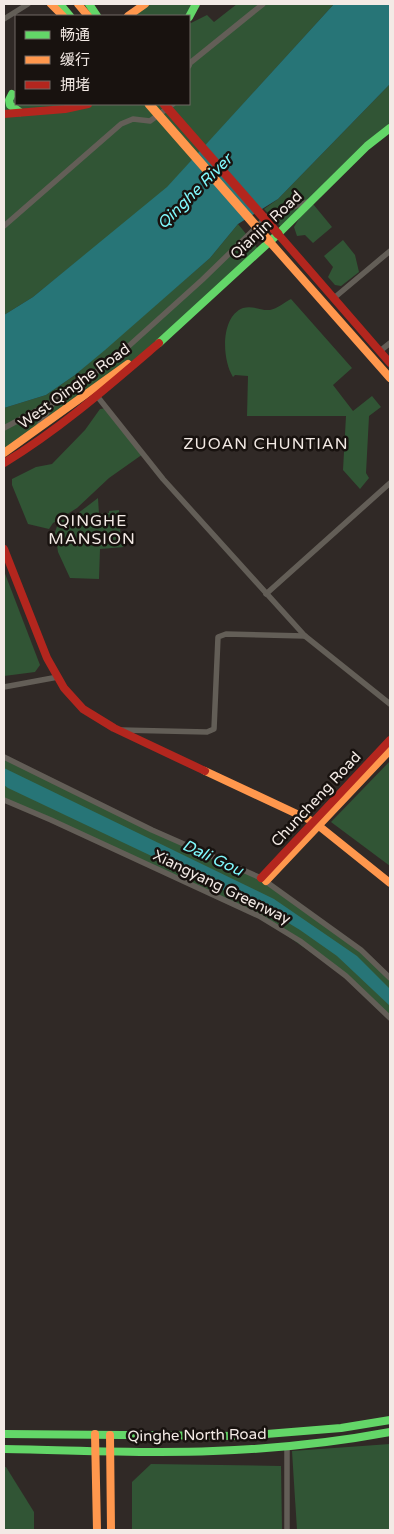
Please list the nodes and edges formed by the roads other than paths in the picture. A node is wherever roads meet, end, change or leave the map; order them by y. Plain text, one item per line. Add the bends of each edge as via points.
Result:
1 (28, 4) edge
2 (52, 4) edge
3 (60, 4) edge
4 (78, 4) edge
5 (89, 4) edge
6 (144, 4) edge
7 (196, 4) edge
8 (263, 4) edge
9 (62, 15) edge
10 (69, 15) edge
11 (87, 15) edge
12 (96, 15) edge
13 (129, 15) edge
14 (190, 15) edge
15 (4, 19) edge
16 (190, 63) edge
17 (14, 92) edge
18 (4, 101) edge
19 (83, 105) edge
20 (150, 105) edge
21 (165, 105) edge
22 (172, 105) edge
23 (20, 112) junction
24 (4, 114) edge
25 (390, 128) edge
26 (312, 200) junction
27 (4, 226) edge
28 (278, 234) junction
29 (270, 241) junction
30 (390, 251) edge
31 (334, 298) junction
32 (161, 342) junction
33 (390, 343) edge
34 (380, 351) junction
35 (390, 363) edge
36 (390, 378) edge
37 (97, 396) junction
38 (54, 402) junction
39 (4, 428) edge
40 (36, 431) junction
41 (4, 453) edge
42 (4, 463) edge
43 (390, 483) edge
44 (4, 548) edge
45 (266, 594) junction
46 (305, 636) junction
47 (58, 677) junction
48 (4, 687) edge
49 (390, 704) edge
50 (117, 730) junction
51 (390, 740) edge
52 (390, 750) edge
53 (4, 757) edge
54 (4, 800) edge
55 (316, 824) junction
56 (264, 880) junction
57 (390, 883) edge
58 (390, 978) edge
59 (390, 1018) edge
60 (390, 1420) edge
61 (390, 1432) edge
62 (4, 1434) edge
63 (95, 1434) junction
64 (110, 1434) junction
65 (287, 1446) junction
66 (4, 1449) edge
67 (96, 1450) junction
68 (110, 1450) junction
69 (96, 1530) edge
70 (111, 1530) edge
71 (287, 1530) edge

1 - 15 street
2 - 9 main road
3 - 10 main road
4 - 11 main road
5 - 12 main road
6 - 13 main road
7 - 14 main road
8 - 16 street
17 - 18 main road
17 - 23 main road via 9,104
19 - 23 main road
20 - 29 main road, bridge
21 - 28 main road, bridge
22 - 27 street via 150,121 133,119 121,124
23 - 24 main road
25 - 26 main road, Qianjin Road
26 - 28 main road, Qianjin Road
26 - 38 street via 268,216 121,353
28 - 29 main road, Qianjin Road
28 - 31 main road
29 - 32 main road, Qianjin Road
29 - 36 main road
30 - 31 street
31 - 34 main road
32 - 37 main road
32 - 40 main road, West Qinghe Road
33 - 34 street
34 - 35 main road
37 - 42 main road
37 - 45 street via 163,479
38 - 39 street
38 - 40 street
40 - 41 main road, West Qinghe Road
43 - 45 street
44 - 47 main road via 47,658
45 - 46 street
46 - 49 street
46 - 50 street via 226,634 218,637 214,729 207,732
47 - 48 street
47 - 50 main road via 83,708
50 - 55 main road
51 - 55 main road, Chuncheng Road
52 - 55 main road, Chuncheng Road
53 - 56 street, Xiangyang Greenway via 152,830
54 - 59 street, Xiangyang Greenway via 259,916 300,941 346,976
55 - 56 main road, Chuncheng Road
55 - 57 main road
56 - 58 street, Xiangyang Greenway via 361,950
60 - 64 main road, Qinghe North Road via 341,1428 242,1436
61 - 65 main road, Qinghe North Road
62 - 63 main road, Qinghe North Road
63 - 64 main road, Qinghe North Road
63 - 67 main road
64 - 68 main road
65 - 68 main road, Qinghe North Road via 185,1452
65 - 71 street
66 - 67 main road, Qinghe North Road
67 - 68 main road, Qinghe North Road
67 - 69 main road
68 - 70 main road

